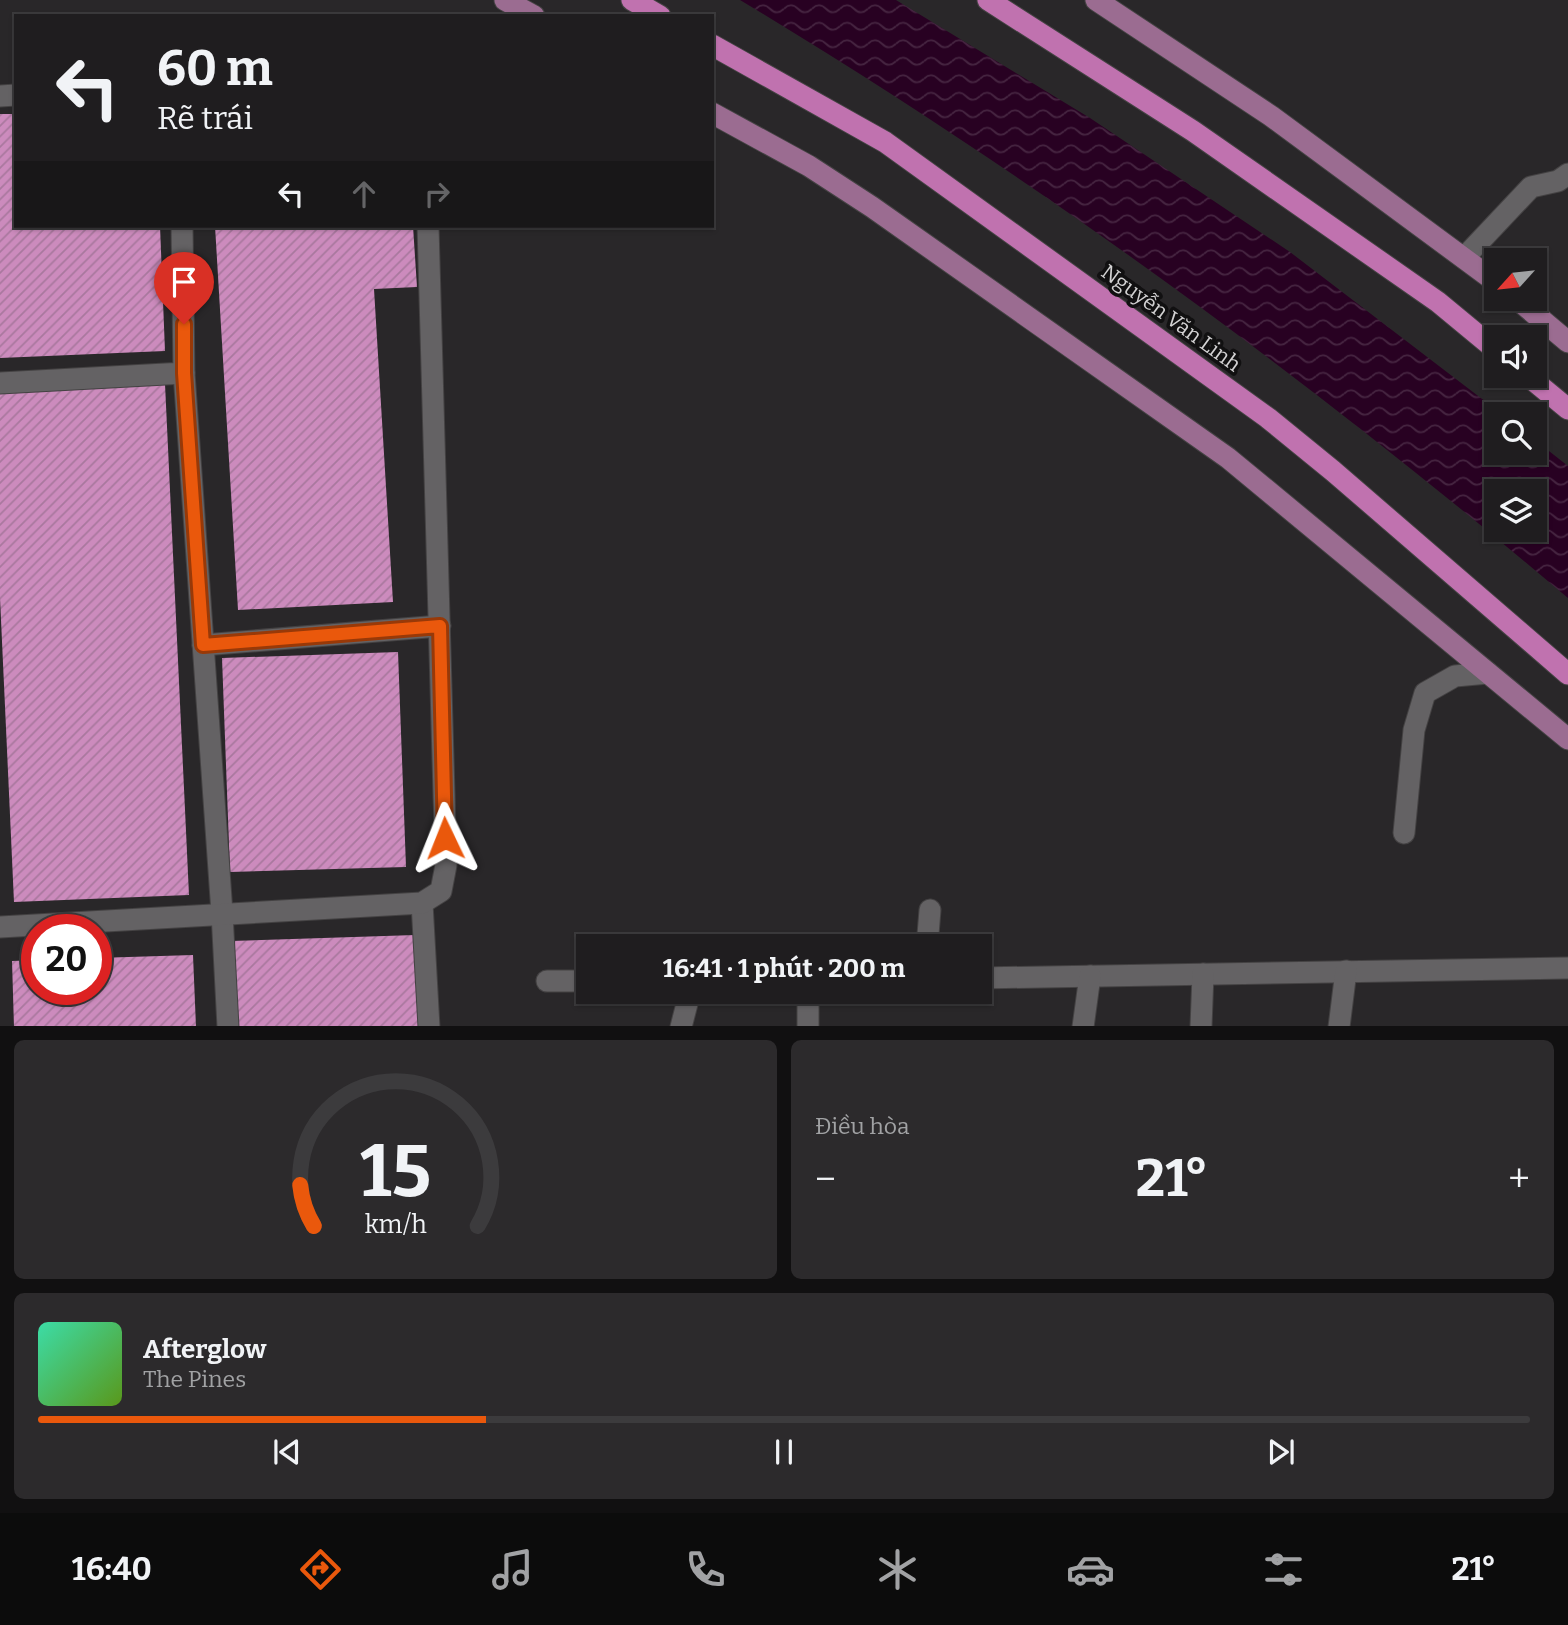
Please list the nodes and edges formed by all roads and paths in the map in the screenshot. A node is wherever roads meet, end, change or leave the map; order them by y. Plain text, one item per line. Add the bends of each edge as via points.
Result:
1 (505, 0) edge
2 (632, 0) edge
3 (988, 0) edge
4 (1096, 0) edge
5 (530, 14) edge
6 (656, 14) edge
7 (714, 46) edge
8 (714, 114) edge
9 (1568, 174) edge
10 (182, 228) edge
11 (428, 228) edge
12 (1464, 258) junction
13 (1484, 273) edge
14 (1532, 312) edge
15 (1484, 340) edge
16 (1568, 342) edge
17 (184, 373) junction
18 (0, 383) edge
19 (1543, 388) edge
20 (1568, 409) edge
21 (440, 626) junction
22 (203, 645) junction
23 (1488, 673) junction
24 (1568, 674) edge
25 (1568, 739) edge
26 (1404, 833) dead end
27 (422, 903) junction
28 (930, 910) dead end
29 (222, 913) junction
30 (0, 927) edge
31 (928, 934) edge
32 (1568, 968) edge
33 (1346, 971) junction
34 (1203, 974) junction
35 (1090, 976) junction
36 (992, 978) edge
37 (547, 981) dead end
38 (576, 981) edge
39 (687, 1004) edge
40 (808, 1004) edge
41 (228, 1026) edge
42 (429, 1026) edge
43 (681, 1026) edge
44 (808, 1026) edge
45 (1083, 1026) edge
46 (1201, 1026) edge
47 (1339, 1026) edge

1 - 5 main road
2 - 6 highway
3 - 15 highway via 1193,131 1438,302
4 - 12 main road via 1271,116
7 - 24 highway, Nguyễn Văn Linh via 885,142 1268,418
8 - 23 main road via 872,207 1228,458
9 - 12 street via 1531,187
10 - 17 street
11 - 21 street
12 - 13 main road
14 - 16 main road
17 - 18 street
17 - 22 street
19 - 20 highway
21 - 22 street
21 - 27 street via 446,864 441,891
22 - 29 street
23 - 25 main road
23 - 26 street via 1455,676 1425,693 1413,730
27 - 29 street
27 - 42 street
28 - 31 street
29 - 30 street
29 - 41 street
32 - 33 street
33 - 34 street
33 - 47 street
34 - 35 street
34 - 46 street
35 - 36 street
35 - 45 street
37 - 38 street
39 - 43 street
40 - 44 street

